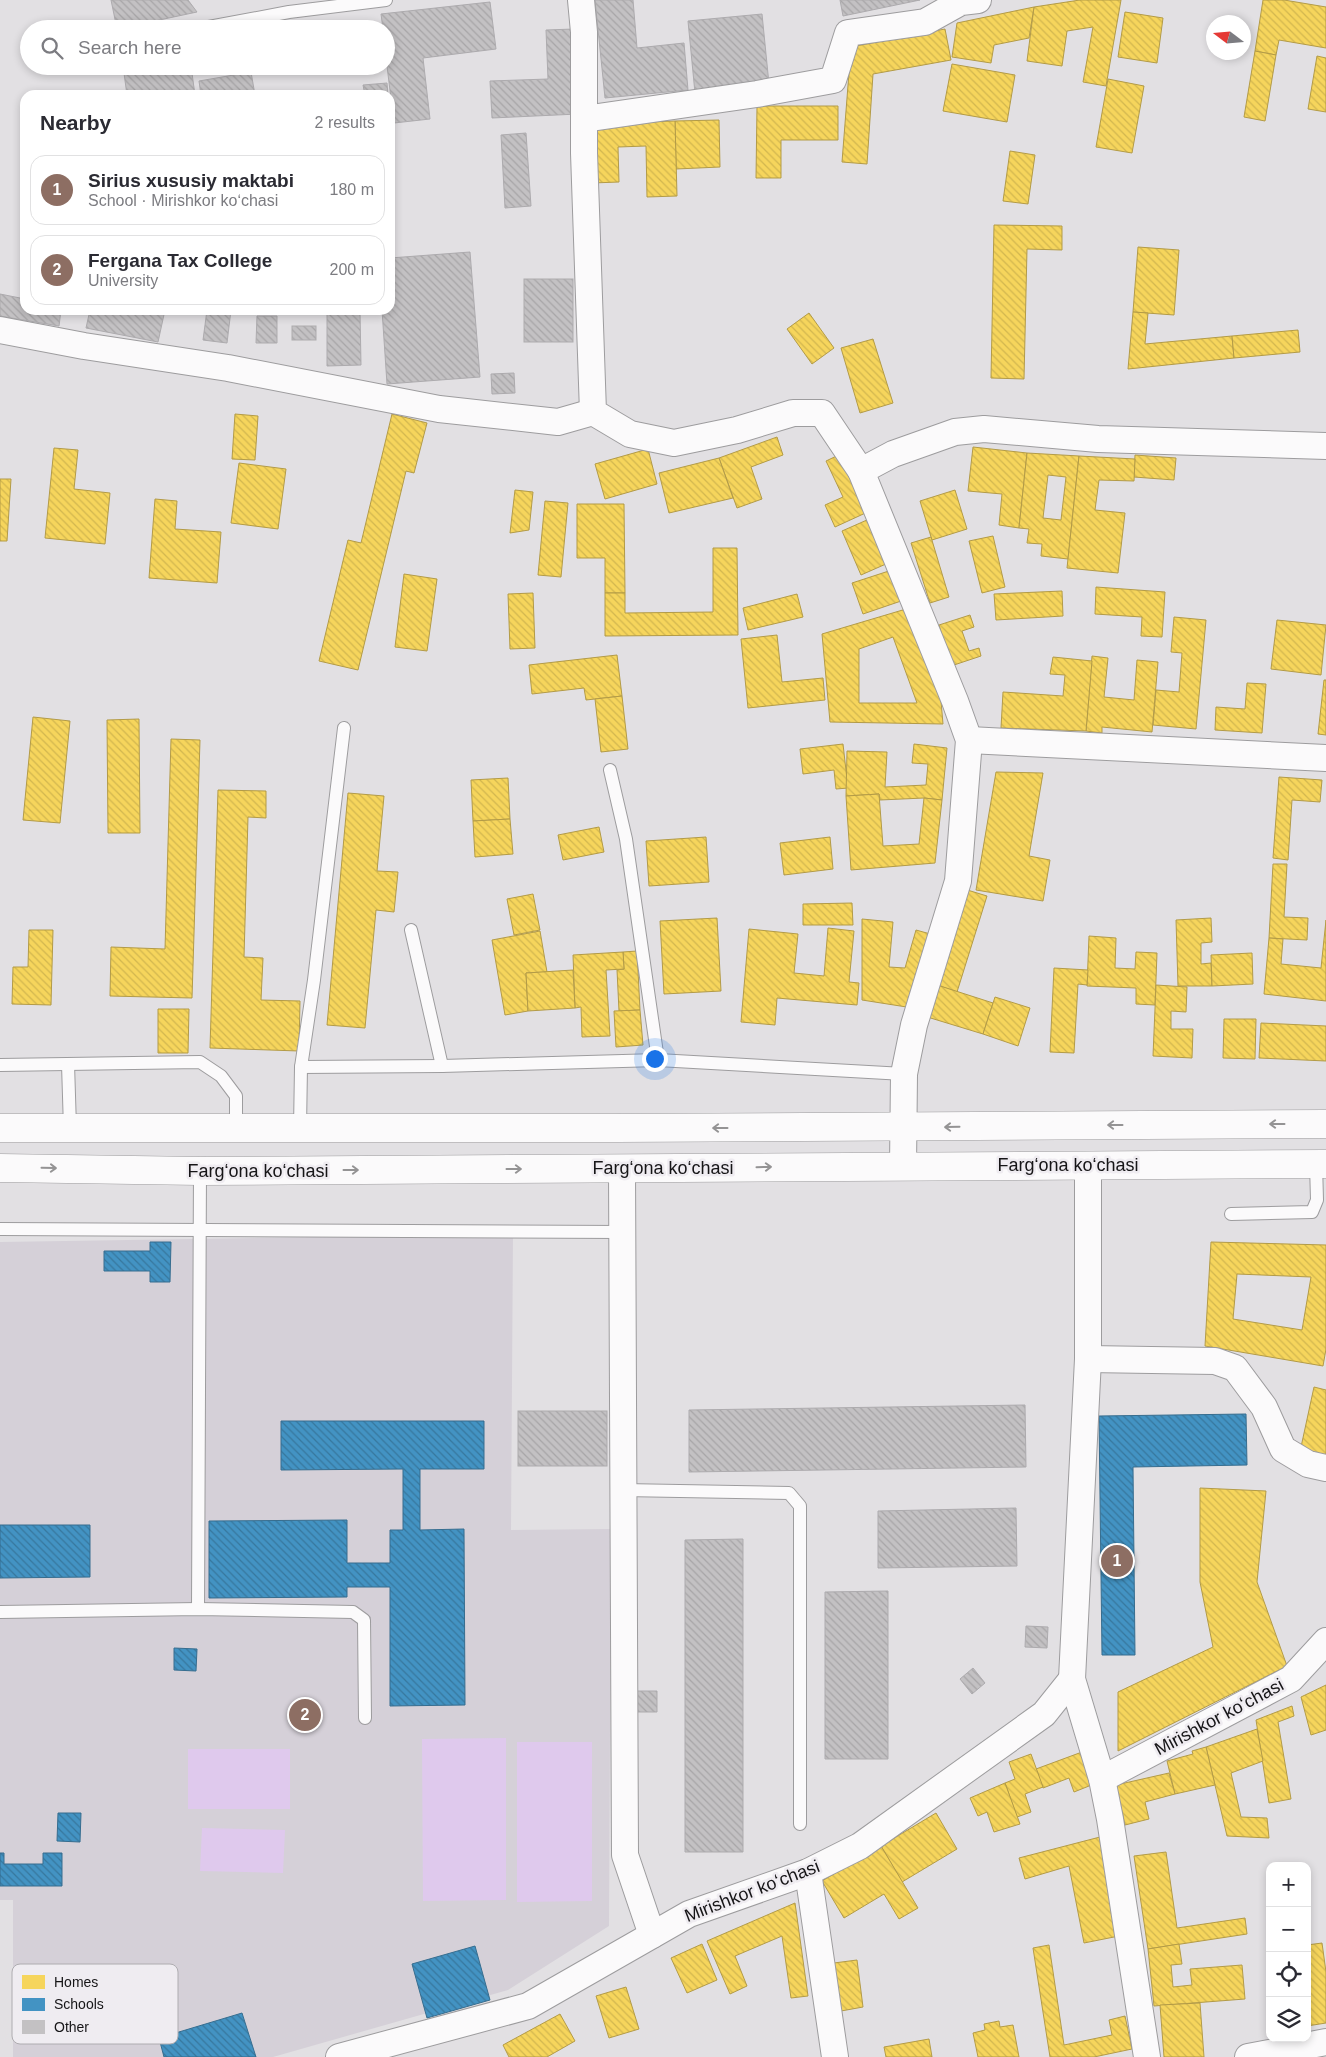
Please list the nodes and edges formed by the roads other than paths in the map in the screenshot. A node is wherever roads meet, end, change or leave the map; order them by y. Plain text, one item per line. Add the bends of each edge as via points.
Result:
1 (386, 0) edge
2 (581, 0) edge
3 (978, 0) edge
4 (246, 20) edge
5 (584, 119) junction
6 (0, 330) edge
7 (593, 412) junction
8 (1326, 446) edge
9 (861, 471) junction
10 (344, 728) dead end
11 (968, 740) junction
12 (1326, 758) edge
13 (610, 770) dead end
14 (411, 930) dead end
15 (658, 1060) junction
16 (68, 1064) junction
17 (0, 1065) edge
18 (442, 1066) junction
19 (301, 1067) junction
20 (904, 1074) junction
21 (1326, 1124) edge
22 (904, 1127) junction
23 (1, 1128) edge
24 (70, 1128) junction
25 (236, 1128) junction
26 (300, 1128) junction
27 (1321, 1164) edge
28 (903, 1166) junction
29 (1088, 1166) junction
30 (1, 1168) edge
31 (622, 1168) junction
32 (200, 1171) junction
33 (1231, 1214) dead end
34 (0, 1230) edge
35 (200, 1231) junction
36 (622, 1232) junction
37 (1088, 1359) junction
38 (1326, 1468) edge
39 (624, 1490) junction
40 (198, 1608) junction
41 (0, 1612) edge
42 (1326, 1642) edge
43 (1072, 1679) junction
44 (365, 1718) dead end
45 (1102, 1779) junction
46 (800, 1824) dead end
47 (808, 1872) junction
48 (652, 1935) junction
49 (1326, 2042) edge
50 (347, 2056) edge
51 (835, 2057) edge
52 (1147, 2057) edge
53 (1248, 2057) edge

1 - 4 lane
2 - 5 street
3 - 5 street via 961,2 925,22 848,33 833,80
5 - 7 street
6 - 7 street via 228,368 438,409 558,422
7 - 9 street via 630,434 674,443 737,430 793,413 822,413
8 - 9 street via 1098,439 984,429 955,432 893,454
9 - 11 street
10 - 19 lane
11 - 12 street
11 - 20 street via 958,881 914,1025
13 - 15 lane via 626,839
14 - 18 lane
15 - 18 lane
15 - 20 lane
16 - 17 lane
16 - 24 lane
16 - 25 lane via 200,1062 221,1076 236,1096
18 - 19 lane
19 - 26 lane
20 - 22 street
21 -> 22 main road
22 -> 26 main road
22 - 28 street
23 - 24 main road
23 - 30 main road
24 - 25 main road
25 - 26 main road
27 - 29 main road, Fargʻona koʻchasi
27 - 33 lane via 1317,1200 1312,1212
28 - 29 main road, Fargʻona koʻchasi
31 -> 28 main road, Fargʻona koʻchasi
29 - 37 street
30 -> 32 main road, Fargʻona koʻchasi
32 -> 31 main road, Fargʻona koʻchasi
31 - 36 street
32 - 35 lane
34 - 35 lane
35 - 36 lane
35 - 40 lane
36 - 39 street
37 - 38 street via 1215,1361 1235,1368 1264,1408 1283,1449 1308,1464
37 - 43 street
39 - 46 lane via 789,1493 800,1506
39 - 48 street via 626,1855
40 - 41 lane
40 - 44 lane via 353,1612 364,1620
42 - 45 street, Mirishkor koʻchasi via 1291,1679
43 - 45 street
43 - 47 street, Mirishkor koʻchasi via 1044,1714 860,1846
45 - 52 street
47 - 48 street, Mirishkor koʻchasi via 689,1914
47 - 51 street
48 - 50 street, Mirishkor koʻchasi via 528,2006
49 - 53 street

